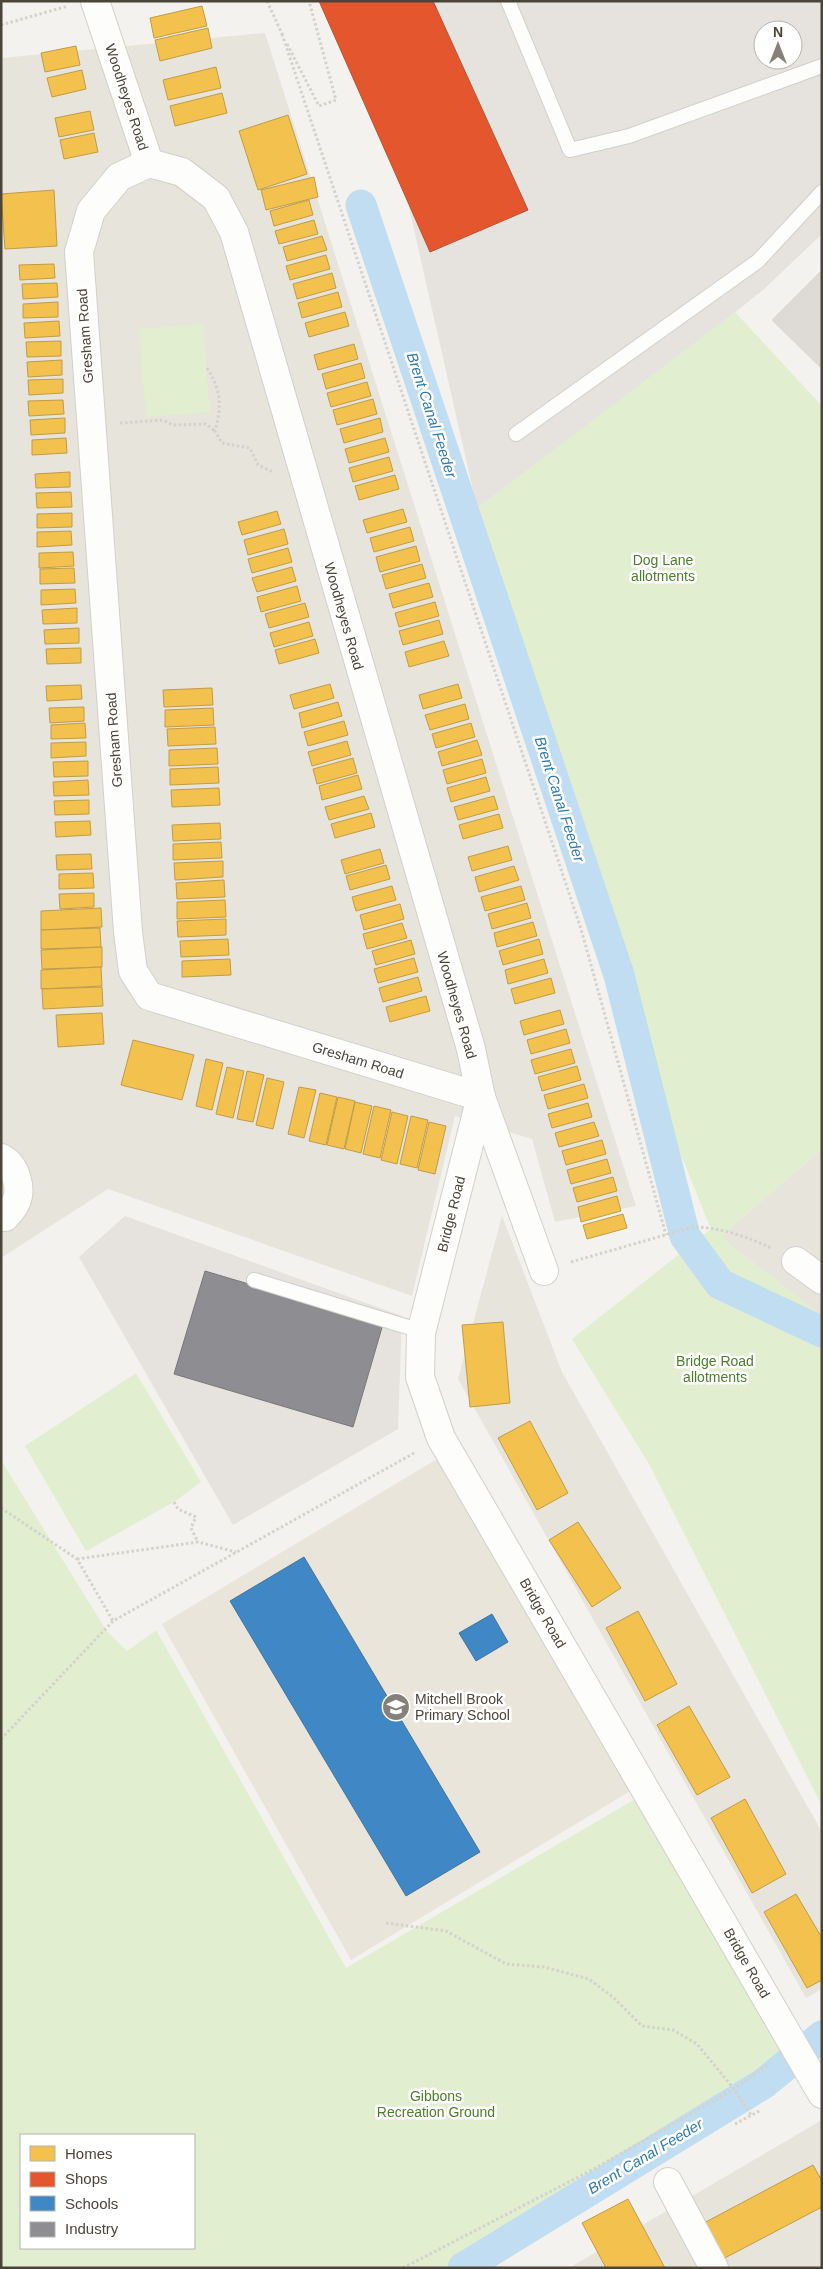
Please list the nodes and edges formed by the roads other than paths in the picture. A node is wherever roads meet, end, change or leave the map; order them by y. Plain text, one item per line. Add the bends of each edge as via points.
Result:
1 (508, 1) edge
2 (85, 3) edge
3 (822, 66) edge
4 (148, 163) junction
5 (822, 192) edge
6 (516, 434) dead end
7 (481, 1097) junction
8 (1, 1158) edge
9 (5, 1217) dead end
10 (796, 1261) road end
11 (544, 1271) road end
12 (254, 1280) dead end
13 (822, 1280) edge
14 (422, 1331) junction
15 (822, 2094) edge
16 (668, 2182) dead end
17 (714, 2268) edge

1 - 3 lane via 570,150 629,136
2 - 4 street, Woodheyes Road
4 - 7 street, Woodheyes Road via 182,172 216,198 234,232 468,1039
4 - 7 street, Gresham Road via 119,177 91,210 80,252 133,971 149,996
5 - 6 lane via 758,261
7 - 11 street, Woodheyes Road
7 - 14 street, Bridge Road
8 - 9 street via 12,1167 18,1189 14,1206
10 - 13 street
12 - 14 lane
14 - 15 street, Bridge Road via 420,1377 441,1438
16 - 17 street

